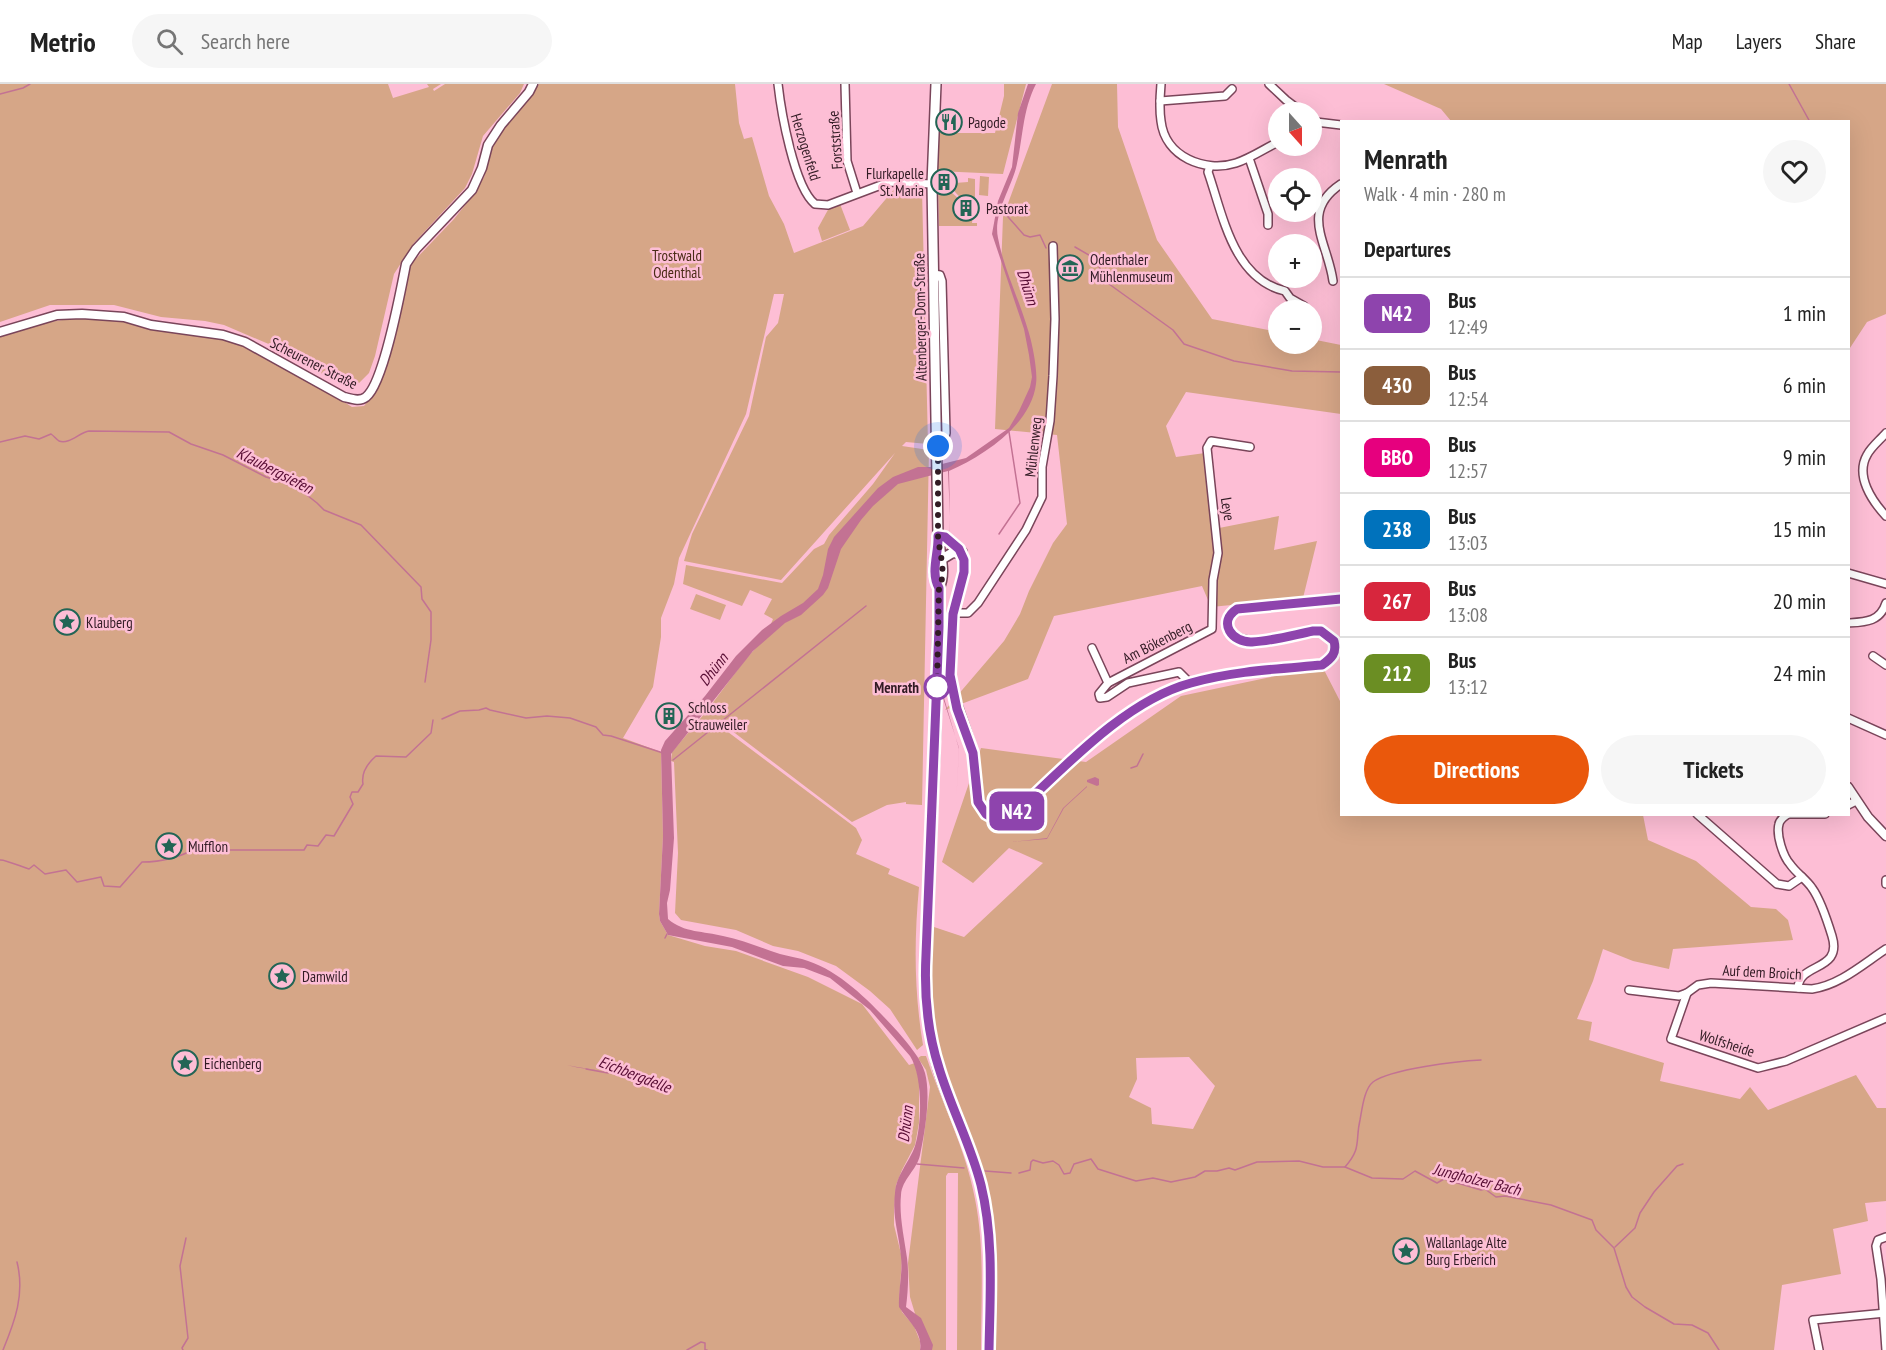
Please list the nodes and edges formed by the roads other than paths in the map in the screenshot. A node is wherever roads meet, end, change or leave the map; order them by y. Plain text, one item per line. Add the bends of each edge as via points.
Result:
1 (533, 84) edge
2 (778, 84) edge
3 (845, 84) edge
4 (936, 84) edge
5 (1161, 84) edge
6 (1269, 84) edge
7 (1232, 89) dead end
8 (1160, 102) junction
9 (1289, 102) edge
10 (1322, 123) edge
11 (1340, 125) edge
12 (1268, 148) edge
13 (1249, 158) junction
14 (1209, 166) junction
15 (932, 184) junction
16 (1340, 185) edge
17 (857, 193) junction
18 (1268, 225) dead end
19 (1053, 246) dead end
20 (1333, 281) dead end
21 (1294, 300) edge
22 (0, 332) edge
23 (1886, 433) edge
24 (1250, 447) dead end
25 (1886, 516) edge
26 (938, 536) junction
27 (962, 552) junction
28 (940, 554) junction
29 (1850, 574) edge
30 (1886, 584) edge
31 (1340, 599) edge
32 (1886, 603) edge
33 (953, 614) junction
34 (1214, 622) joint
35 (1850, 623) edge
36 (1092, 648) dead end
37 (1873, 656) dead end
38 (1886, 665) edge
39 (1108, 683) junction
40 (1190, 683) junction
41 (1850, 719) edge
42 (1886, 735) edge
43 (1852, 803) edge
44 (1699, 816) edge
45 (1786, 816) edge
46 (1886, 836) edge
47 (1802, 877) junction
48 (1886, 949) edge
49 (1798, 988) junction
50 (1629, 990) dead end
51 (1687, 993) junction
52 (1886, 1018) edge
53 (1886, 1237) edge
54 (1885, 1313) edge
55 (989, 1350) edge
56 (1820, 1350) edge
57 (1886, 1350) edge

1 - 22 street, Scheurener Straße via 488,145 472,190 406,264 381,366 364,399 344,397 245,342 202,331 82,314 57,315
2 - 17 street, Herzogenfeld via 790,149 810,201 823,206
3 - 17 street, Forststraße via 847,161
4 - 15 main road, Altenberger-Dom-Straße
5 - 8 street
6 - 9 street
7 - 8 street via 1225,96
8 - 14 street via 1161,123 1168,142 1189,160
10 - 11 street
12 - 13 street
13 - 14 street
13 - 18 street via 1268,214
14 - 21 street via 1240,257 1263,281 1285,291
15 - 17 street, Herzogenfeld via 890,182
15 - 26 main road, Altenberger-Dom-Straße
16 - 20 street via 1327,194 1318,215 1319,233
19 - 33 street, Mühlenweg via 1053,376 1042,497 1026,530 978,603 968,612
23 - 25 street via 1867,453 1864,462 1865,485
24 - 34 street, Leye via 1211,441 1208,444 1218,553 1213,580
26 - 27 street via 945,537
26 - 28 main road, Altenberger-Dom-Straße
27 - 28 main road
27 - 33 street via 964,572
28 - 55 main road, Altenberger-Dom-Straße via 935,559 939,588 926,1008 948,1095 976,1167 987,1220
29 - 30 street
31 - 40 street via 1237,609 1228,619 1234,638 1251,642 1321,631 1334,641 1335,651 1322,665
32 - 35 street via 1875,619
33 - 40 street via 949,659 952,692 973,753 978,802 993,818 1012,816 1119,720
34 - 39 street, Am Bökenberg via 1212,629
36 - 39 street, Am Bökenberg
37 - 38 street
39 - 40 street, Am Bökenberg via 1100,698 1128,683 1164,674 1179,672
41 - 42 street
43 - 46 street
44 - 47 street via 1777,884 1788,886
45 - 47 street via 1778,825 1781,845 1788,863
47 - 49 street via 1812,888 1832,934 1833,947 1828,961 1800,977
48 - 49 street, Auf dem Broich via 1831,985
49 - 51 street, Auf dem Broich via 1711,983
50 - 51 street, Auf dem Broich via 1679,996
51 - 52 street, Wolfsheide via 1671,1039 1758,1068 1786,1061
53 - 54 street via 1878,1240 1876,1246
54 - 56 street via 1813,1320
54 - 57 street

